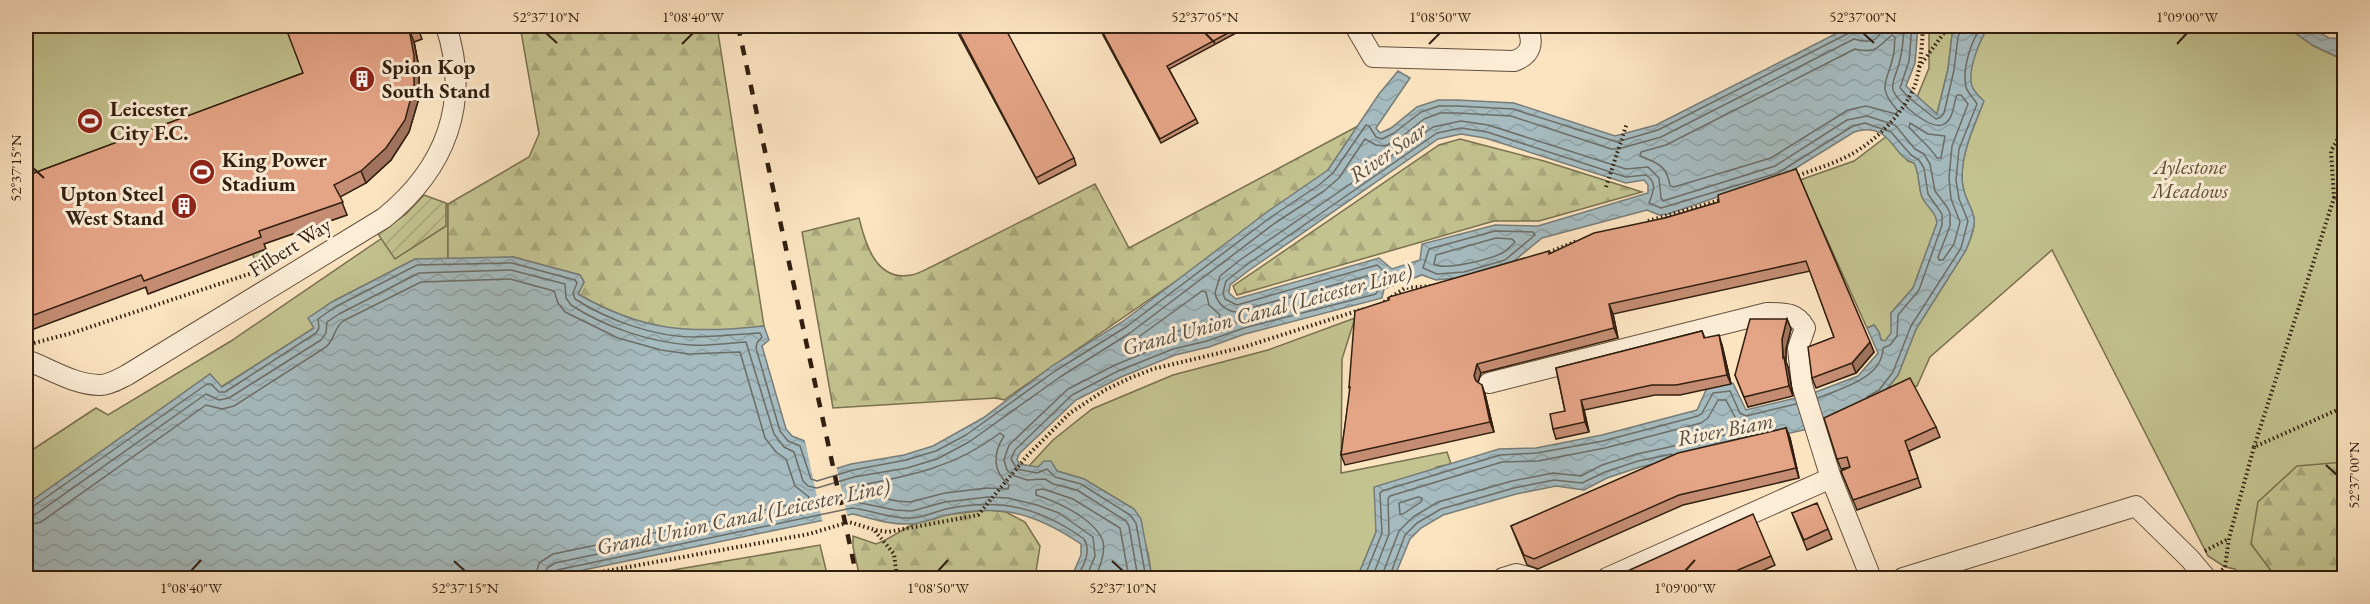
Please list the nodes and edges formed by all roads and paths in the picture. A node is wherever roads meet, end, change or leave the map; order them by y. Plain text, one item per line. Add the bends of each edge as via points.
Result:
1 (446, 26) edge
2 (1355, 26) edge
3 (1527, 26) edge
4 (1923, 26) edge
5 (1949, 26) edge
6 (1919, 67) junction
7 (1627, 123) dead end
8 (2344, 128) edge
9 (1785, 181) edge
10 (1605, 187) dead end
11 (2344, 193) edge
12 (1731, 197) edge
13 (2334, 198) junction
14 (1645, 222) edge
15 (1588, 238) edge
16 (1538, 256) edge
17 (270, 267) dead end
18 (1433, 285) edge
19 (1377, 306) edge
20 (1368, 308) edge
21 (26, 345) edge
22 (26, 360) edge
23 (1489, 383) dead end
24 (2344, 406) edge
25 (2254, 447) junction
26 (1831, 478) junction
27 (874, 530) junction
28 (2229, 538) junction
29 (2190, 559) junction
30 (2213, 576) edge
31 (579, 577) edge
32 (568, 579) edge
33 (897, 579) edge
34 (1503, 579) edge
35 (1531, 579) edge
36 (1606, 579) edge
37 (1871, 579) edge
38 (1903, 579) edge

1 - 22 street, Filbert Way via 456,87 450,126 432,166 384,218 112,382 100,385 78,381
2 - 3 street via 1373,57 1514,61 1523,58 1532,43
4 - 6 path
5 - 6 path
6 - 9 path via 1915,85 1877,136 1848,156
7 - 10 path
8 - 13 path via 2331,151
11 - 13 path
12 - 14 path
13 - 25 path
15 - 16 path
17 - 21 path
18 - 19 path via 1405,288
20 - 27 path via 1130,378 1070,413 1027,456 978,515 888,532
23 - 26 street via 1767,313 1787,313 1799,318 1805,328 1798,348 1802,385
24 - 25 path
25 - 28 path
26 - 36 street
26 - 37 street
27 - 31 path via 849,522 809,534
27 - 33 path via 894,554
28 - 29 path
28 - 30 path via 2225,567
29 - 30 street
29 - 38 street via 2136,506
31 - 32 path
34 - 35 street via 1516,573

